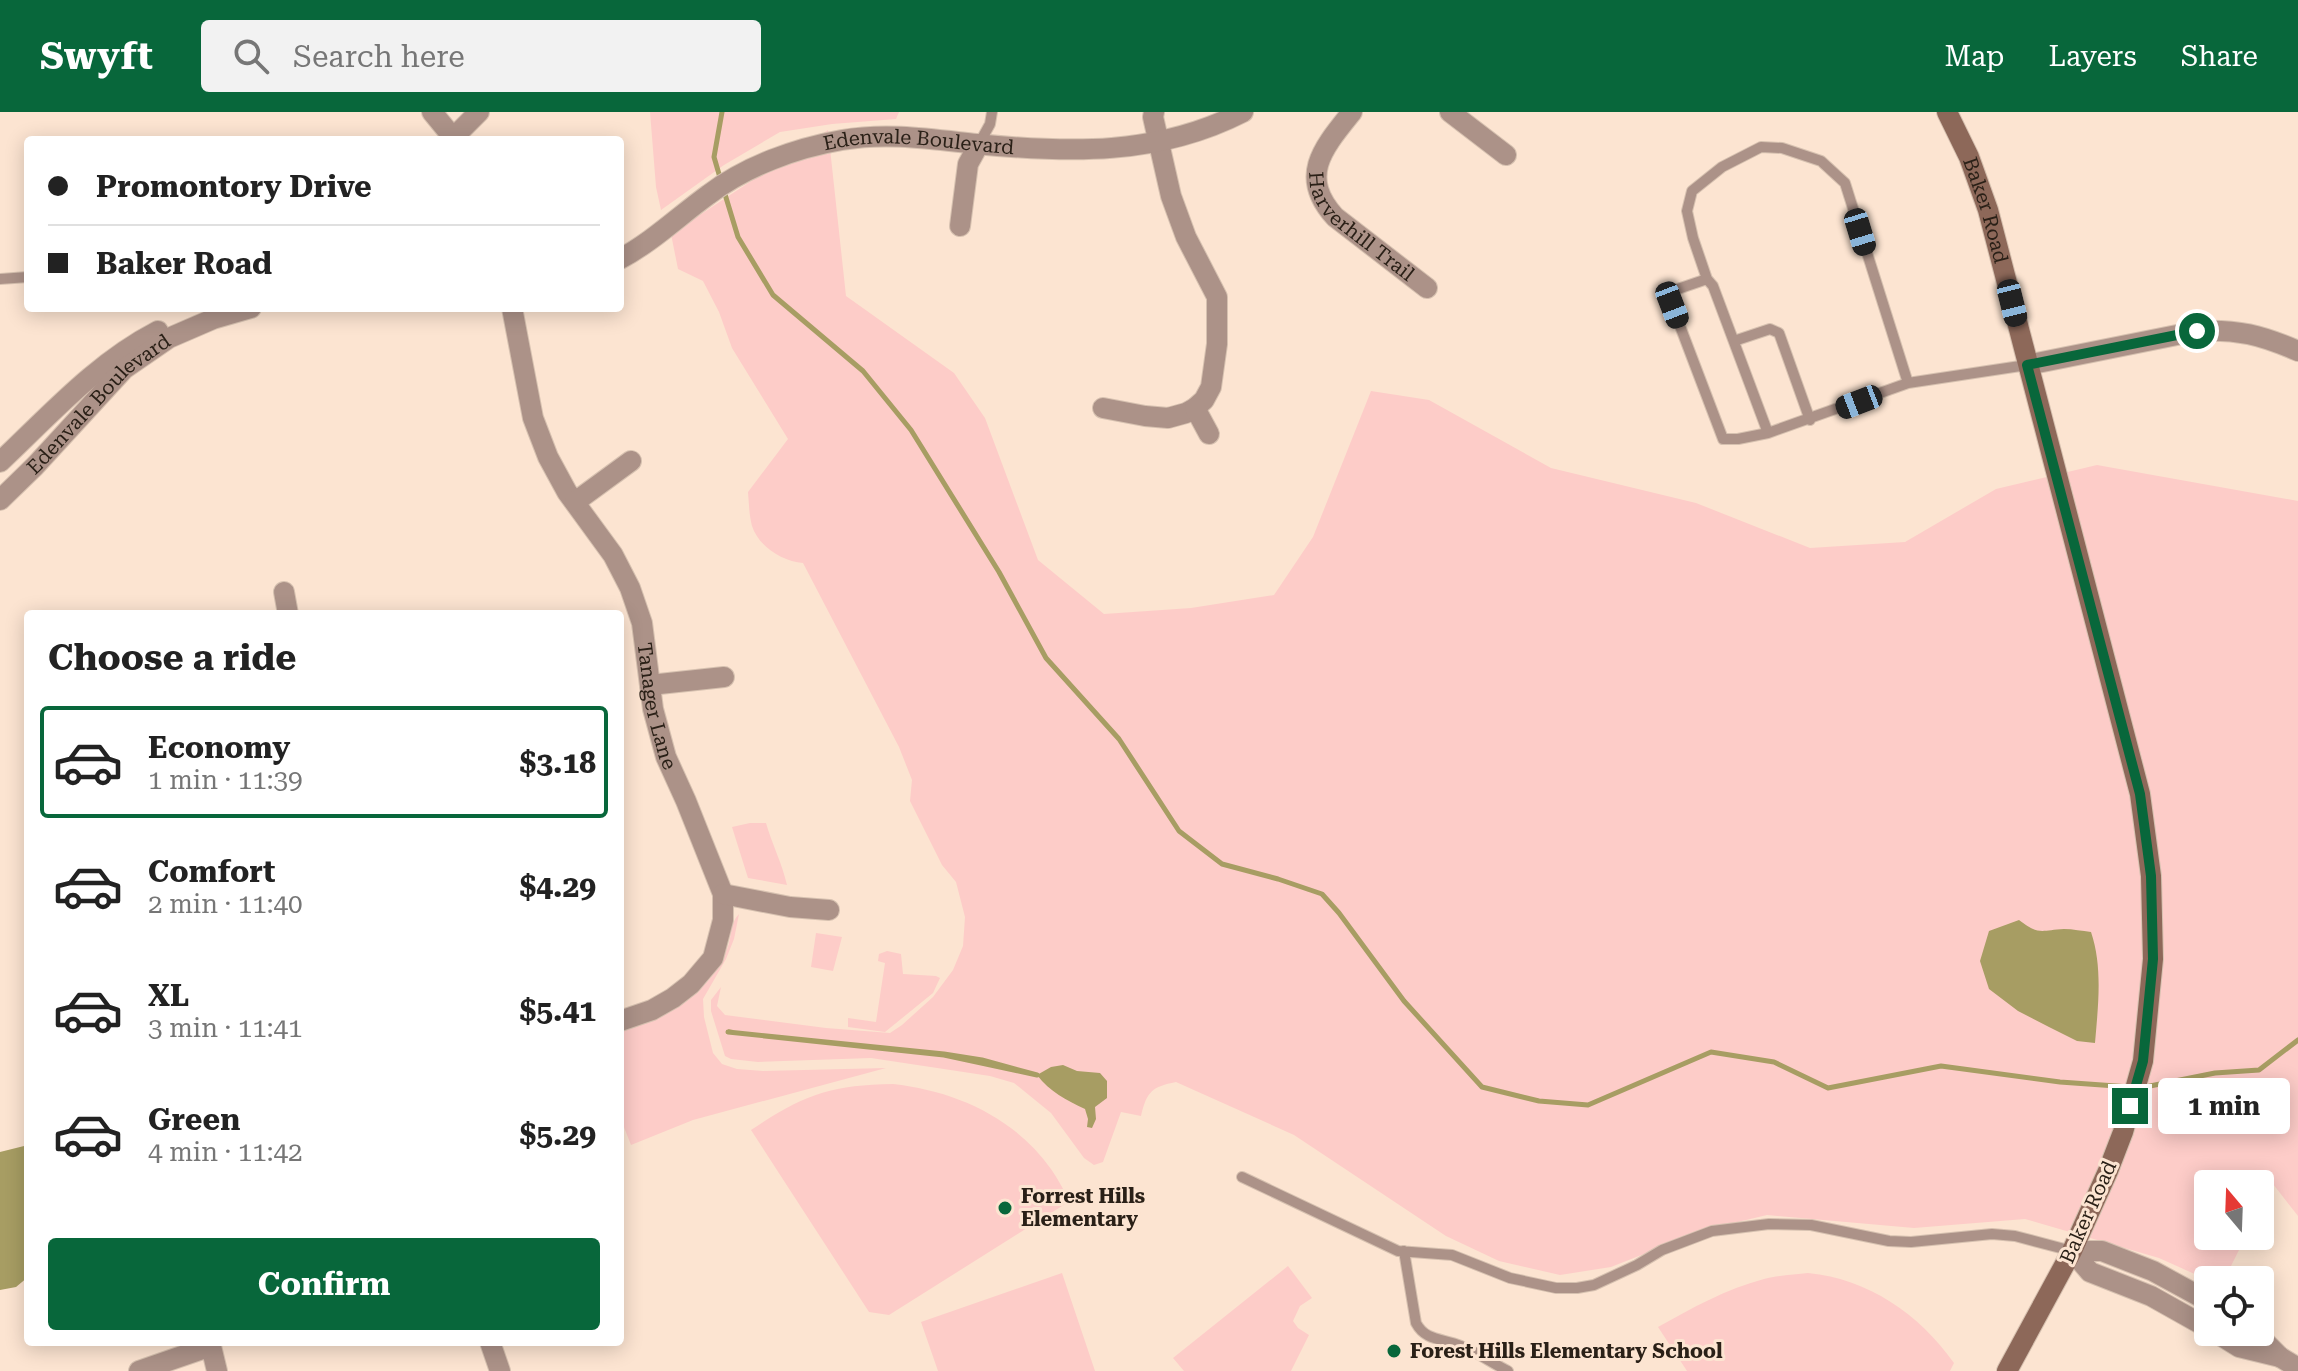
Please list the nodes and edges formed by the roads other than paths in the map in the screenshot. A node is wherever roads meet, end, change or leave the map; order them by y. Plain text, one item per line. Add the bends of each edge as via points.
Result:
1 (432, 112) edge
2 (479, 112) edge
3 (992, 112) edge
4 (1154, 112) edge
5 (1243, 112) edge
6 (1450, 112) edge
7 (1947, 112) edge
8 (1349, 113) edge
9 (452, 136) edge
10 (457, 136) edge
11 (1159, 142) junction
12 (979, 144) junction
13 (1506, 155) dead end
14 (960, 226) dead end
15 (624, 257) edge
16 (24, 277) edge
17 (0, 279) edge
18 (1707, 279) junction
19 (1427, 288) dead end
20 (200, 312) edge
21 (237, 312) edge
22 (513, 312) edge
23 (1734, 341) junction
24 (2298, 351) edge
25 (2027, 365) junction
26 (1908, 383) junction
27 (1103, 408) dead end
28 (1195, 408) junction
29 (1810, 420) junction
30 (1768, 433) junction
31 (1209, 434) dead end
32 (631, 461) dead end
33 (0, 462) edge
34 (0, 500) edge
35 (575, 502) junction
36 (284, 592) dead end
37 (287, 610) edge
38 (724, 677) dead end
39 (650, 685) junction
40 (723, 894) junction
41 (829, 910) dead end
42 (624, 1020) edge
43 (1242, 1177) dead end
44 (1404, 1251) junction
45 (2072, 1251) junction
46 (2194, 1293) edge
47 (2194, 1320) edge
48 (205, 1346) edge
49 (211, 1346) edge
50 (491, 1346) edge
51 (2237, 1346) edge
52 (2271, 1346) edge
53 (2289, 1362) edge
54 (139, 1371) edge
55 (217, 1371) edge
56 (500, 1371) edge
57 (1508, 1371) edge
58 (2007, 1371) edge

1 - 9 street
2 - 10 street
3 - 12 lane
4 - 11 street
5 - 11 street, Edenvale Boulevard
6 - 13 street
7 - 25 main road, Baker Road via 1988,210
8 - 19 street, Harverhill Trail via 1317,163 1318,192 1335,217
11 - 12 street, Edenvale Boulevard via 1094,150
11 - 28 street via 1186,237 1217,297 1211,387
12 - 14 street via 968,164
12 - 15 street, Edenvale Boulevard via 891,136 796,151 711,193
16 - 17 lane
18 - 23 lane
18 - 26 lane via 1687,211 1692,191 1722,167 1761,147 1821,161 1845,183
18 - 30 lane via 1672,291 1672,305 1723,439
20 - 33 street, Edenvale Boulevard via 99,368
21 - 34 street, Edenvale Boulevard via 169,338 124,369
22 - 35 street, Tanager Lane via 533,418 548,457
23 - 29 lane via 1770,329 1779,333
23 - 30 lane
24 - 25 street via 2248,332 2197,331
25 - 26 lane
25 - 45 main road, Baker Road via 2140,794 2151,876 2153,959 2143,1061 2108,1171
26 - 29 lane
27 - 28 street via 1168,418
28 - 31 street
29 - 30 lane
32 - 35 street
35 - 39 street, Tanager Lane via 630,588 642,623
36 - 37 street
38 - 39 street
39 - 40 street, Tanager Lane via 666,757
40 - 41 street
40 - 42 street, Tanager Lane via 723,920 713,958 673,998
43 - 44 lane
44 - 45 lane via 1452,1255 1510,1278 1566,1288 1594,1285 1703,1234 1769,1224 1811,1225 1889,1241 2015,1236
44 - 57 lane via 1418,1328
45 - 46 street via 2102,1251
45 - 47 street via 2090,1272
45 - 58 main road, Baker Road
48 - 54 street
49 - 55 street
50 - 56 street
51 - 53 street
52 - 53 street

